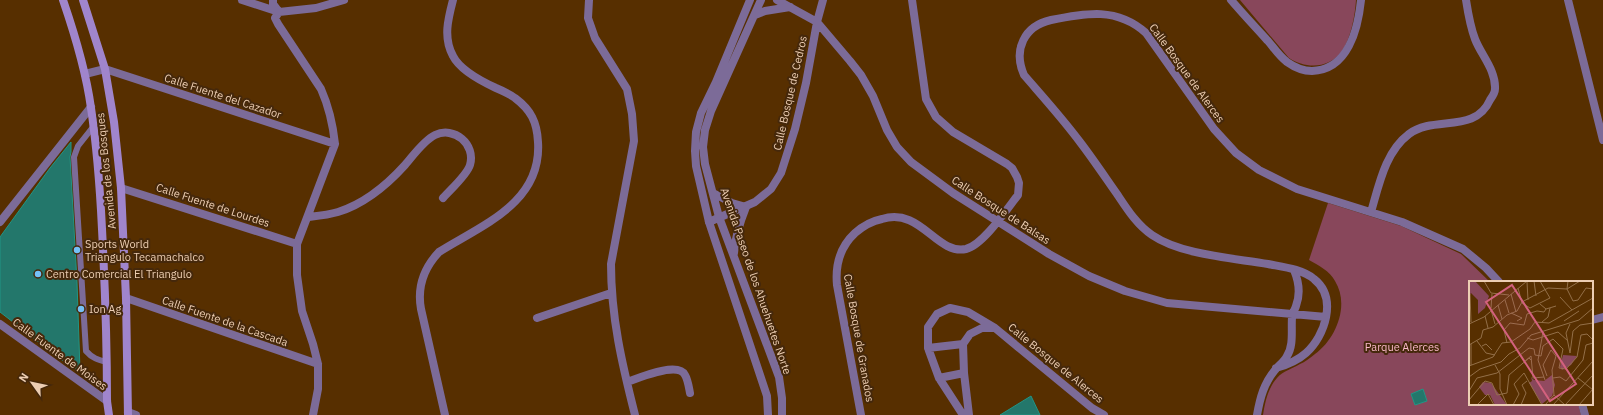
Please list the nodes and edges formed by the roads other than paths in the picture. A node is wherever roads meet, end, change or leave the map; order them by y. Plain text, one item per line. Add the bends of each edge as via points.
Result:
1 (63, 0) edge
2 (83, 0) edge
3 (242, 0) edge
4 (273, 0) edge
5 (344, 0) edge
6 (453, 0) edge
7 (589, 0) edge
8 (750, 0) edge
9 (761, 0) edge
10 (777, 0) edge
11 (823, 0) edge
12 (912, 0) edge
13 (1231, 0) edge
14 (1361, 0) edge
15 (1466, 0) edge
16 (1568, 0) edge
17 (790, 7) junction
18 (279, 12) junction
19 (755, 15) junction
20 (817, 22) junction
21 (104, 69) junction
22 (85, 74) junction
23 (91, 108) junction
24 (94, 127) junction
25 (1603, 140) edge
26 (335, 144) junction
27 (121, 188) junction
28 (713, 193) junction
29 (443, 198) dead end
30 (746, 207) junction
31 (1370, 212) junction
32 (719, 217) junction
33 (308, 218) junction
34 (998, 220) junction
35 (0, 222) edge
36 (709, 222) junction
37 (298, 244) junction
38 (734, 256) junction
39 (1294, 270) junction
40 (1498, 281) edge
41 (611, 293) junction
42 (126, 298) junction
43 (1292, 314) junction
44 (1326, 317) junction
45 (537, 318) dead end
46 (1603, 318) edge
47 (1593, 320) edge
48 (0, 324) edge
49 (995, 328) junction
50 (963, 344) junction
51 (928, 348) junction
52 (107, 362) junction
53 (318, 364) junction
54 (1276, 368) junction
55 (964, 373) junction
56 (939, 378) junction
57 (627, 382) junction
58 (690, 393) dead end
59 (107, 401) junction
60 (1582, 405) edge
61 (128, 414) edge
62 (109, 415) edge
63 (136, 415) edge
64 (313, 415) edge
65 (445, 415) edge
66 (635, 415) edge
67 (768, 415) edge
68 (782, 415) edge
69 (861, 415) edge
70 (963, 415) edge
71 (969, 415) edge
72 (1104, 415) edge
73 (1257, 415) edge
74 (1586, 415) edge

1 - 22 main road, Avenida de los Bosques
2 - 21 main road, Avenida de los Bosques
3 - 18 street
4 - 18 street
5 - 18 street via 316,8
6 - 65 street via 447,40 453,57 468,72 514,97 529,111 537,130 539,153 533,177 523,195 504,212 439,252 422,278 419,294 421,310
7 - 41 street via 588,18 595,38 627,88 632,114 634,141 611,264
8 - 36 street, Avenida Paseo de los Ahuehuetes Norte via 701,113 696,132 696,166
9 - 19 street, Avenida Paseo de los Ahuehuetes Norte
10 - 17 street, Calle Bosque de Balsas
11 - 20 street, Calle Bosque de Cedros
12 - 34 street, Calle Bosque de Granados via 926,100 936,117 953,132 1007,164 1017,177 1018,195
13 - 14 street via 1286,61 1300,69 1316,71 1339,61 1349,48
15 - 31 street via 1475,40 1492,71 1495,90 1487,108 1471,120 1427,126 1410,133 1397,146 1387,163
16 - 25 street
17 - 19 street
17 - 20 street, Calle Bosque de Balsas
18 - 26 street via 275,18 278,24 327,100
19 - 28 street, Avenida Paseo de los Ahuehuetes Norte via 711,111 705,130 704,164
20 - 30 street, Calle Bosque de Cedros via 804,91 785,165 770,189
20 - 34 street, Calle Bosque de Balsas via 861,75 897,148 911,162 953,193
21 - 22 street
21 - 26 street, Calle Fuente del Cazador
21 - 27 main road, Avenida de los Bosques via 114,122
22 - 23 main road, Avenida de los Bosques
23 - 24 main road, Avenida de los Bosques
23 - 35 street
24 - 52 main road, Avenida de los Bosques via 106,294
24 - 52 lane via 78,146 74,157 86,351 98,360
26 - 33 street
27 - 37 street, Calle Fuente de Lourdes
27 - 42 main road, Avenida de los Bosques
28 - 30 street
28 - 32 street, Avenida Paseo de los Ahuehuetes Norte
29 - 33 street via 468,170 471,159 466,142 456,134 436,134 430,137 381,189 358,204 337,212
30 - 32 street, Calle Bosque de Cedros
30 - 38 street via 735,239
31 - 39 street, Calle Bosque de Alerces via 1297,189 1259,170 1236,153 1214,129 1146,33 1132,22 1103,13 1044,21 1032,28 1024,39 1019,53 1024,75 1080,141 1128,211 1143,228 1161,241 1182,250
31 - 40 street, Calle Bosque de Alerces via 1402,222 1463,249
32 - 36 street, Calle Bosque de Cedros
32 - 38 street, Avenida Paseo de los Ahuehuetes Norte
33 - 37 street
34 - 43 street, Calle Bosque de Balsas via 1049,254 1089,276 1125,291 1167,304
34 - 69 street, Calle Bosque de Granados via 981,241 961,250 950,247 904,217 885,218 866,225 845,244 837,267 837,285
36 - 67 street, Avenida Paseo de los Ahuehuetes Norte via 767,396
37 - 53 street via 296,275 302,311
38 - 68 street, Avenida Paseo de los Ahuehuetes Norte via 779,378
39 - 43 street via 1299,294
39 - 44 street, Calle Bosque de Alerces via 1320,284 1327,304
41 - 45 street
41 - 57 street via 614,322
42 - 53 street, Calle Fuente de la Cascada
42 - 61 main road, Avenida de los Bosques
43 - 44 street, Calle Bosque de Balsas
43 - 54 street via 1290,350 1284,362
44 - 54 street, Calle Bosque de Alerces via 1317,339 1305,354 1289,364
46 - 47 street
48 - 59 street, Calle Fuente de Moises
49 - 50 street, Calle Bosque de Alerces via 982,328 970,334
49 - 51 street, Calle Bosque de Alerces via 968,312 950,308 937,314 928,327
49 - 72 street, Calle Bosque de Alerces via 1092,408
50 - 51 street
50 - 55 street
51 - 56 street, Calle Bosque de Alerces
52 - 59 main road, Avenida de los Bosques
53 - 64 street via 318,389
54 - 73 street via 1264,387
55 - 56 street
55 - 71 street
56 - 70 street, Calle Bosque de Alerces
57 - 58 street via 670,369 678,370 686,376
57 - 66 street
59 - 62 main road, Avenida de los Bosques
60 - 74 street
61 - 63 street

